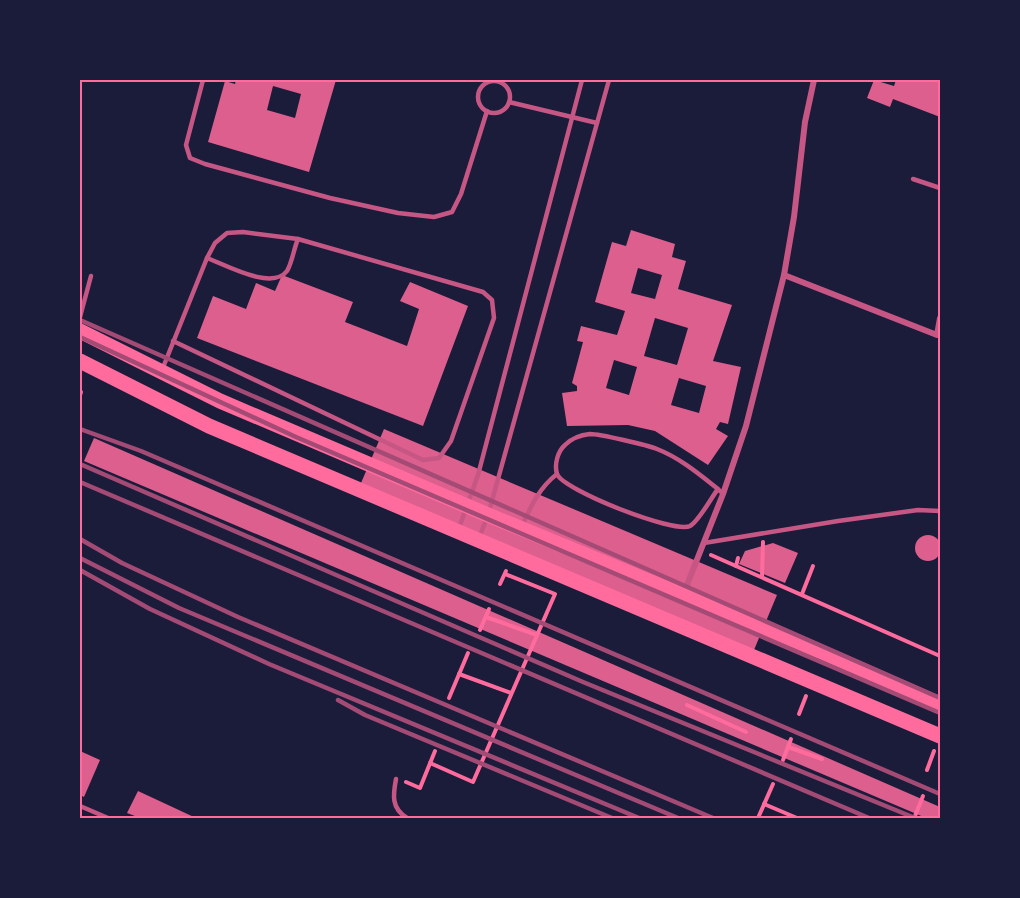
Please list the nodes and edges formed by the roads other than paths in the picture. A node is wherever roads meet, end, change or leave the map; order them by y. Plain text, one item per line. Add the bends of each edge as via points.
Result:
1 (203, 80) edge
2 (492, 80) edge
3 (582, 80) edge
4 (609, 80) edge
5 (814, 80) edge
6 (509, 102) junction
7 (487, 111) junction
8 (572, 117) junction
9 (597, 123) junction
10 (913, 179) dead end
11 (940, 188) edge
12 (298, 239) junction
13 (207, 258) junction
14 (784, 275) junction
15 (91, 276) dead end
16 (80, 317) edge
17 (940, 318) edge
18 (80, 331) edge
19 (939, 336) edge
20 (173, 341) junction
21 (80, 361) edge
22 (161, 372) junction
23 (557, 474) junction
24 (720, 492) junction
25 (468, 507) junction
26 (940, 511) edge
27 (488, 515) junction
28 (520, 529) junction
29 (458, 531) junction
30 (478, 540) junction
31 (704, 543) junction
32 (683, 595) junction
33 (940, 704) edge
34 (940, 736) edge
35 (396, 778) road end
36 (80, 806) edge
37 (108, 819) edge
38 (407, 819) edge

1 - 7 lane via 186,145 190,158 330,198 434,217 452,212
2 - 6 lane via 507,87
2 - 7 lane via 478,94 479,104
3 - 8 lane
4 - 9 lane
5 - 14 street
6 - 7 lane via 502,111
6 - 8 lane
8 - 9 lane
8 - 25 lane
9 - 27 lane
10 - 11 lane
12 - 13 lane via 254,232 227,233 215,243
12 - 13 lane via 287,270 277,279 264,279
12 - 20 lane via 483,292 492,300 494,318 451,441 439,458 423,459
13 - 20 lane
14 - 19 street
14 - 24 street via 746,426
15 - 16 lane
17 - 19 street
18 - 22 highway
20 - 22 lane
21 - 29 highway via 209,426
22 - 25 highway
23 - 24 lane via 582,493 645,519 686,527
23 - 24 lane via 560,449 572,439 591,434 656,448 690,467
23 - 28 lane via 536,496
24 - 31 street
25 - 27 highway
25 - 29 lane
26 - 31 lane via 918,510
27 - 28 highway
27 - 30 lane
28 - 32 highway
29 - 30 highway
30 - 34 highway
31 - 32 street
32 - 33 highway
35 - 38 lane via 395,806
36 - 37 lane

